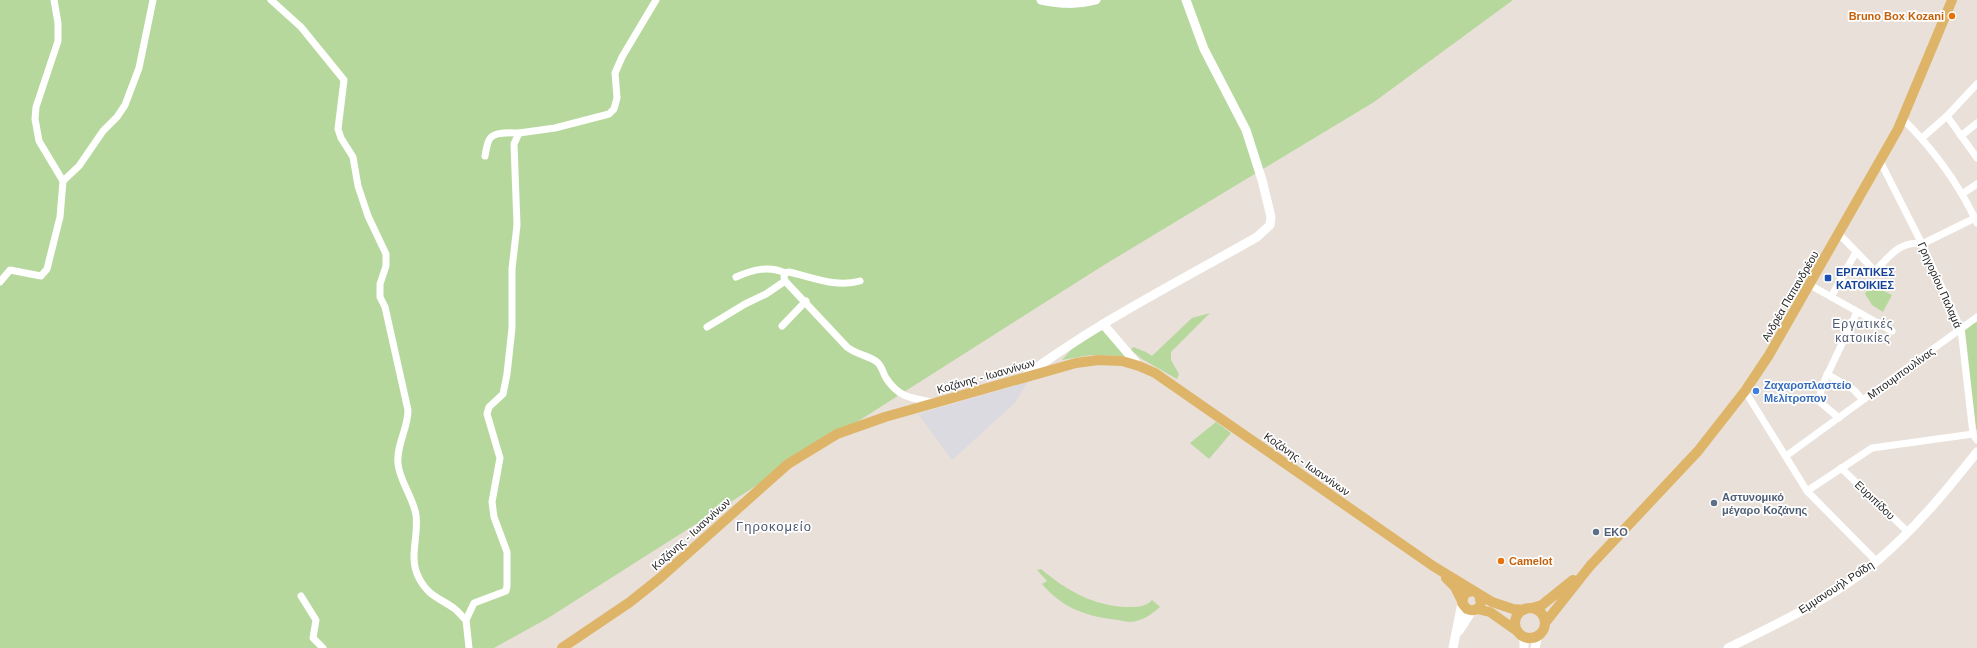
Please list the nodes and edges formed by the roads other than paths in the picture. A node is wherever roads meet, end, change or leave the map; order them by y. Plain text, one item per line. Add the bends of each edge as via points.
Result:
1 (54, 0) edge
2 (153, 0) edge
3 (271, 0) edge
4 (656, 0) edge
5 (1041, 0) edge
6 (1096, 0) edge
7 (1186, 0) edge
8 (1952, 0) edge
9 (1977, 84) edge
10 (1946, 116) junction
11 (1903, 119) junction
12 (1977, 123) edge
13 (519, 133) junction
14 (1961, 136) junction
15 (1922, 138) junction
16 (485, 156) dead end
17 (1977, 158) edge
18 (1880, 161) junction
19 (63, 181) junction
20 (1977, 184) edge
21 (1962, 194) junction
22 (1976, 219) edge
23 (1839, 234) junction
24 (1922, 244) junction
25 (1856, 252) junction
26 (736, 277) dead end
27 (785, 277) junction
28 (860, 281) dead end
29 (0, 282) edge
30 (1810, 285) junction
31 (1831, 297) junction
32 (806, 301) junction
33 (1857, 312) junction
34 (1977, 317) edge
35 (1103, 324) junction
36 (782, 326) dead end
37 (707, 327) dead end
38 (1960, 329) junction
39 (1892, 331) dead end
40 (1139, 366) junction
41 (1827, 374) junction
42 (1022, 378) junction
43 (1745, 391) junction
44 (1863, 400) junction
45 (937, 402) junction
46 (1838, 418) junction
47 (1975, 437) edge
48 (1977, 452) edge
49 (1786, 456) junction
50 (1841, 468) junction
51 (1807, 491) junction
52 (1908, 532) junction
53 (1876, 561) junction
54 (1433, 566) junction
55 (1590, 566) junction
56 (1476, 593) junction
57 (301, 596) dead end
58 (1462, 602) junction
59 (1528, 609) junction
60 (1474, 610) junction
61 (466, 620) junction
62 (1545, 623) junction
63 (1520, 634) junction
64 (1538, 636) junction
65 (1456, 637) junction
66 (323, 648) edge
67 (469, 648) edge
68 (562, 648) edge
69 (1453, 648) edge
70 (1524, 648) edge
71 (1535, 648) edge
72 (1728, 648) edge

1 - 19 street via 58,41 34,119 39,141
2 - 19 street via 139,68 124,105 79,166
3 - 61 street via 302,26 344,80 338,129 353,158 358,186 368,216 386,254 380,297 385,307 408,410 408,422 399,450 398,463 416,516 413,566 428,591 435,598 457,610
4 - 13 street via 615,73 617,98 614,109 609,114 556,128
5 - 6 street via 1074,5
7 - 35 street via 1204,49 1246,130 1257,160 1272,222 1257,237
8 - 11 main road, Ανδρέα Παπανδρέου
9 - 10 street
10 - 14 street
10 - 15 street
11 - 15 street
11 - 18 main road, Ανδρέα Παπανδρέου
12 - 14 street
13 - 16 street via 492,137
13 - 61 street via 514,144 517,225 512,269 512,328 507,374 504,394 489,407 487,414 500,458 492,502 494,517 507,552 507,586 506,591 474,603
14 - 17 street
15 - 21 street
18 - 23 main road, Ανδρέα Παπανδρέου
18 - 24 street, Γρηγορίου Παλαμά
19 - 29 street via 60,218 46,272 41,276 10,270
20 - 21 street
21 - 22 street
22 - 24 street
23 - 25 street
23 - 30 main road, Ανδρέα Παπανδρέου
24 - 25 street via 1913,242 1902,246 1875,271
24 - 38 street, Γρηγορίου Παλαμά
25 - 31 street
26 - 27 street via 758,270 774,269
27 - 28 street via 789,272 836,283
27 - 32 street
27 - 37 street via 766,294
30 - 31 street
30 - 43 main road, Ανδρέα Παπανδρέου
31 - 33 street
32 - 36 street
32 - 45 street via 847,347 880,365 898,394
33 - 39 street
33 - 41 street
34 - 38 street, Μπουμπουλίνας
35 - 40 street
35 - 42 street
38 - 44 street, Μπουμπουλίνας
38 - 47 street, Γρηγορίου Παλαμά
40 - 42 main road, Κοζάνης - Ιωαννίνων via 1122,361 1091,360
40 - 54 main road, Κοζάνης - Ιωαννίνων via 1184,392
41 - 44 street via 1854,390
41 - 46 street via 1821,388 1820,402
42 - 45 main road, Κοζάνης - Ιωαννίνων
43 - 49 street
43 - 55 main road, Ανδρέα Παπανδρέου via 1694,455
44 - 46 street, Μπουμπουλίνας
45 - 68 main road, Κοζάνης - Ιωαννίνων via 854,427 800,455 660,578 630,602
46 - 49 street, Μπουμπουλίνας
47 - 50 street via 1872,448
48 - 52 street, Εμμανουήλ Ροΐδη via 1942,496
49 - 51 street
50 - 51 street
50 - 52 street, Ευριπίδου
51 - 53 street
52 - 53 street, Εμμανουήλ Ροΐδη
53 - 72 street, Εμμανουήλ Ροΐδη via 1816,602
54 - 56 main road, Κοζάνης - Ιωαννίνων
54 - 58 main road, Κοζάνης - Ιωαννίνων via 1455,587
55 - 59 main road, Ανδρέα Παπανδρέου via 1551,599 1538,607
55 - 62 main road, Ανδρέα Παπανδρέου
56 - 58 main road via 1466,594
56 - 59 main road, Κοζάνης - Ιωαννίνων via 1497,604
56 - 60 main road via 1482,603
57 - 66 street via 316,620 313,638
58 - 60 main road via 1465,608
58 - 65 street
59 - 62 main road via 1542,614
59 - 63 main road via 1516,619 1515,625
60 - 63 main road via 1490,612
60 - 65 street
61 - 67 street
62 - 64 main road
63 - 64 main road via 1533,638
63 - 70 street
64 - 71 street
65 - 69 street

